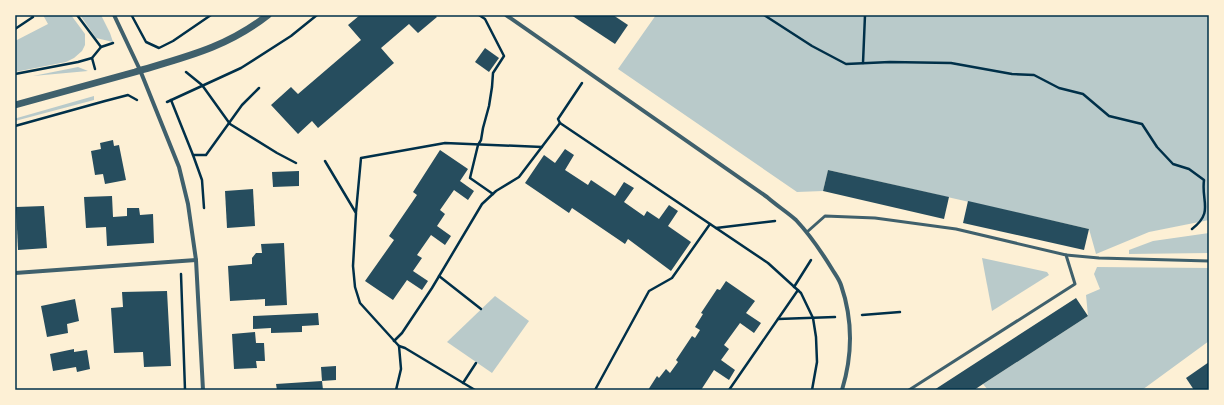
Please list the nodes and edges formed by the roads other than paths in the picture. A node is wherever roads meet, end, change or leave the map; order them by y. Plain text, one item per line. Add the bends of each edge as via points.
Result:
1 (114, 15) edge
2 (268, 15) edge
3 (506, 15) edge
4 (140, 70) junction
5 (15, 105) edge
6 (807, 232) junction
7 (1066, 255) junction
8 (196, 260) junction
9 (1209, 261) edge
10 (15, 273) edge
11 (202, 390) edge
12 (842, 390) edge
13 (909, 390) edge

1 - 4 street
2 - 4 street via 250,29 222,44
3 - 6 street via 767,197
4 - 5 street
4 - 8 street via 179,167 188,204
6 - 7 lane via 825,216 875,218 956,229
6 - 12 street via 819,246 841,284 849,315 851,345 847,376
7 - 9 lane
7 - 13 lane via 1075,284
8 - 10 street
8 - 11 street

